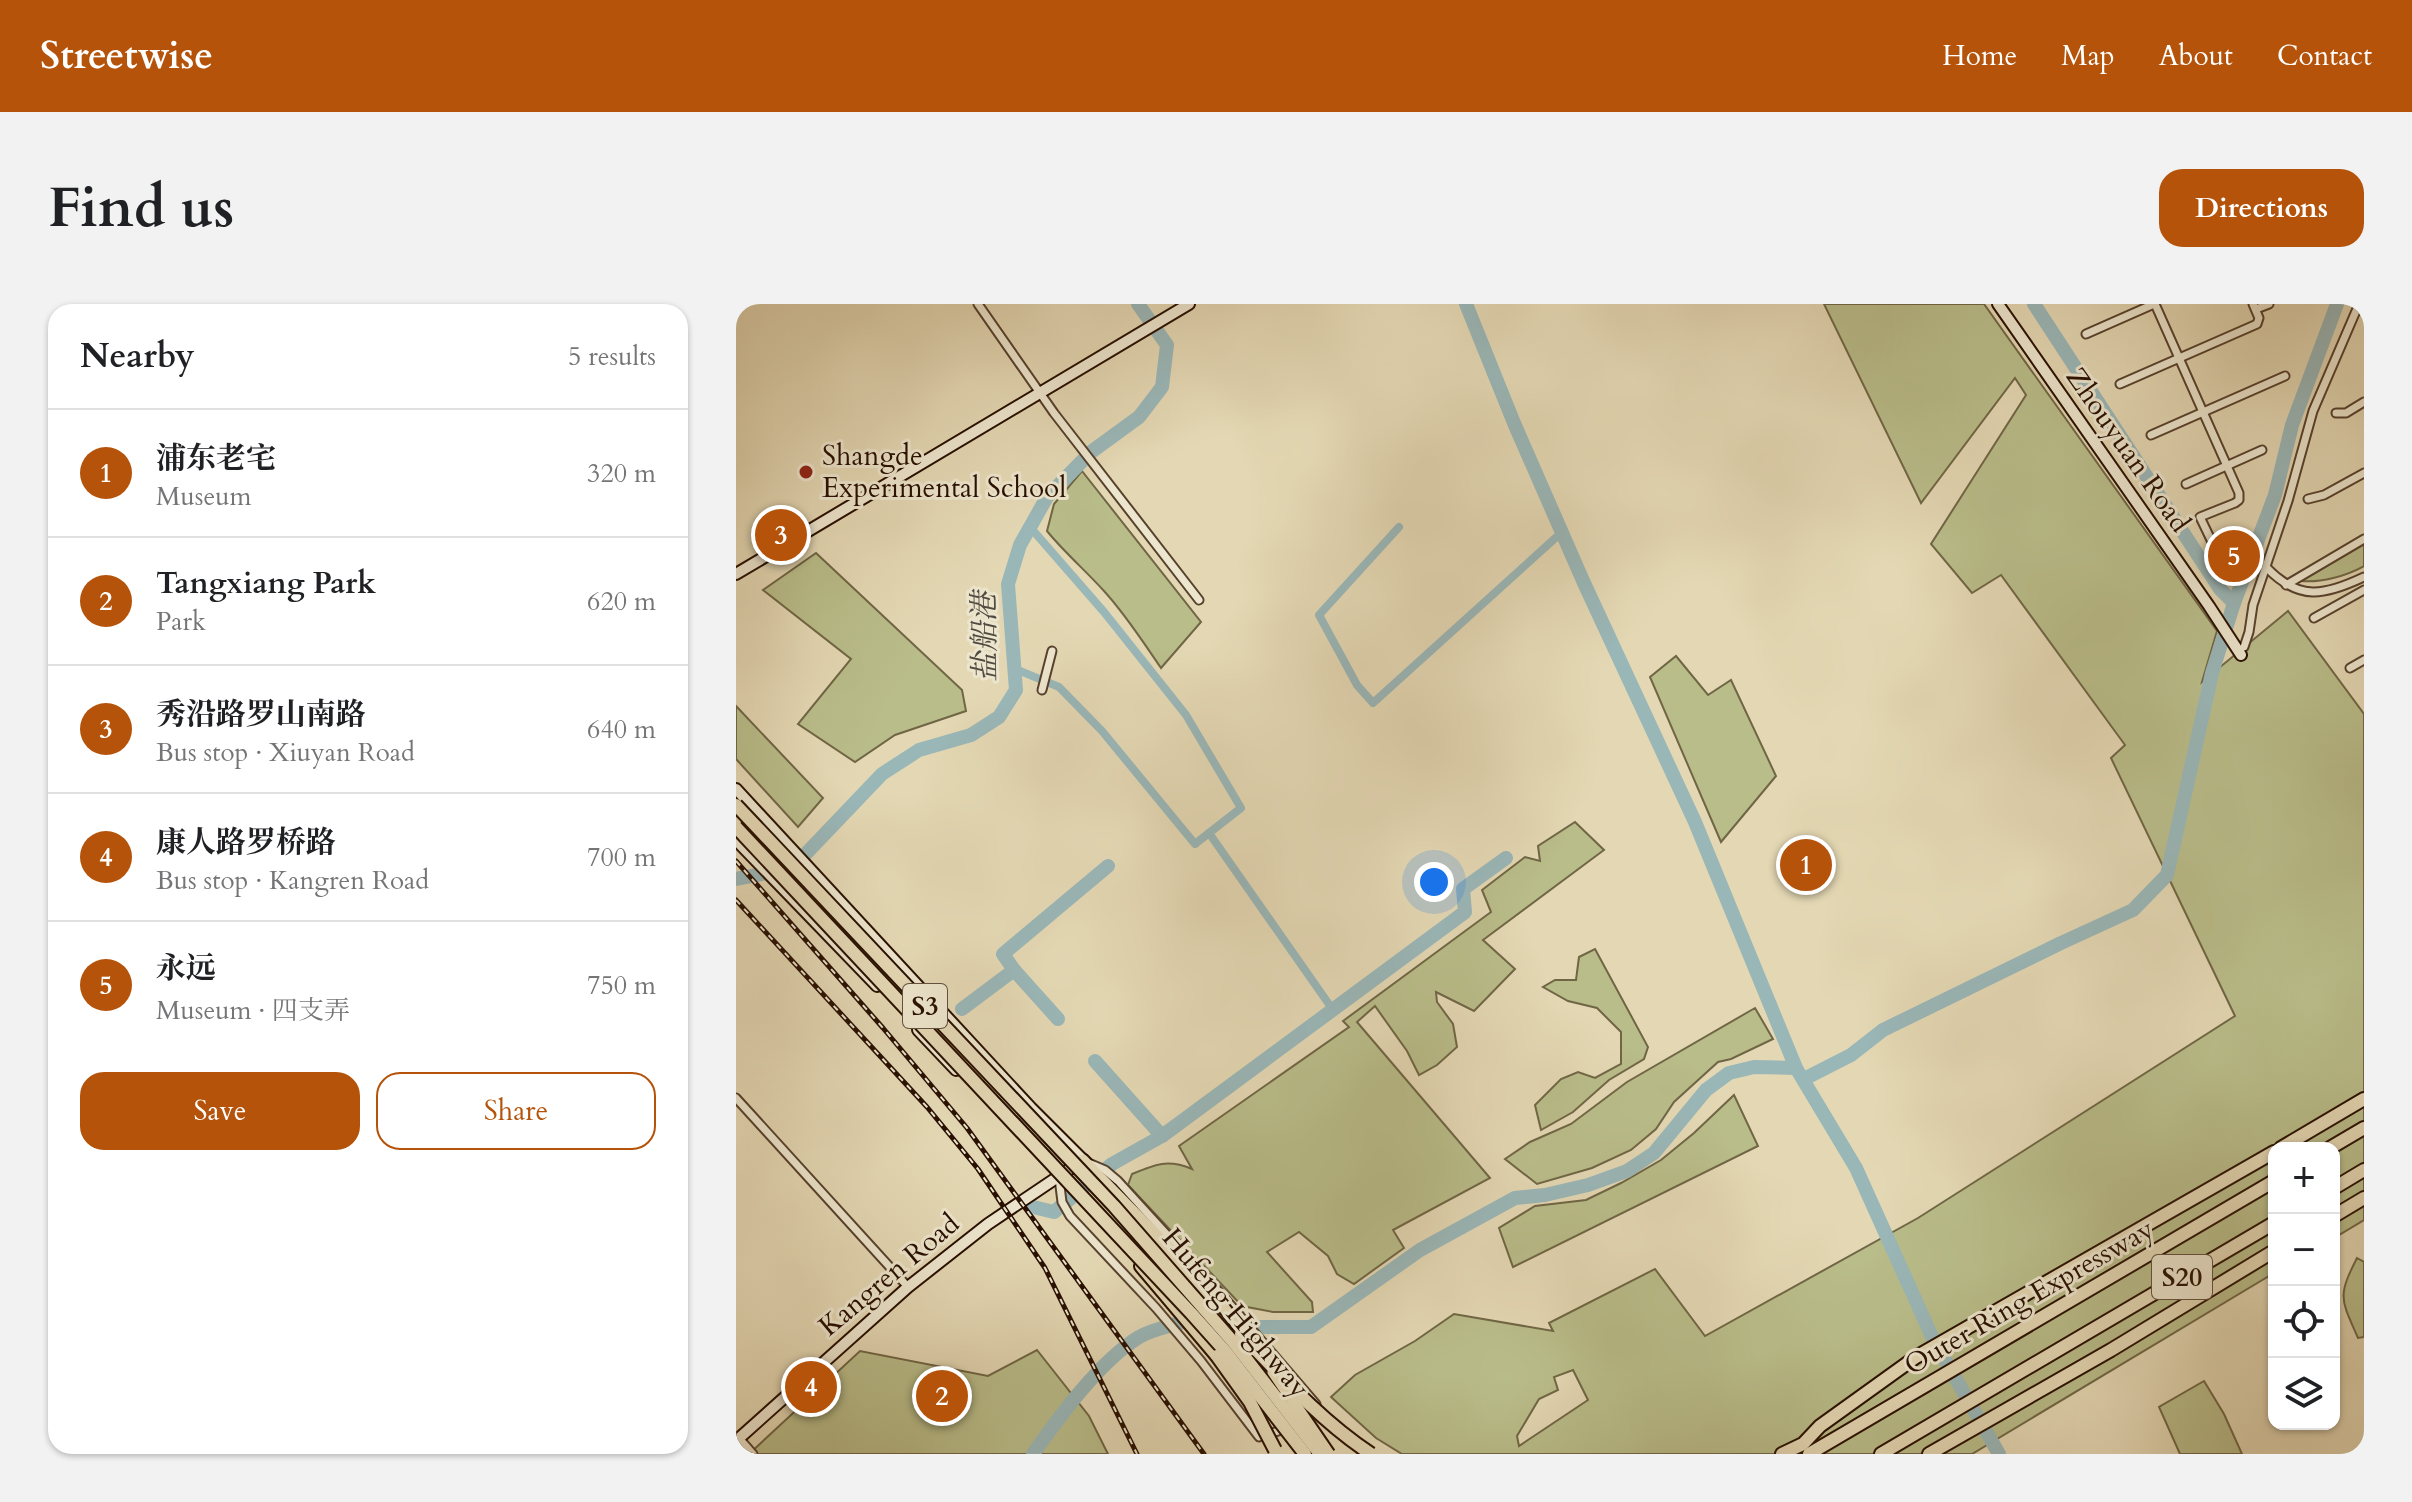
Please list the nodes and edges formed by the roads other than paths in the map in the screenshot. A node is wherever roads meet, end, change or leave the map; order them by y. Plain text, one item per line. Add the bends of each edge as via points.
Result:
1 (978, 304) edge
2 (1189, 304) edge
3 (1998, 304) edge
4 (2154, 304) edge
5 (2269, 304) edge
6 (2359, 304) edge
7 (2255, 307) edge
8 (2086, 334) dead end
9 (2179, 357) junction
10 (2285, 376) dead end
11 (2120, 384) dead end
12 (1040, 393) junction
13 (2364, 402) edge
14 (2204, 412) junction
15 (2336, 413) dead end
16 (2151, 435) dead end
17 (2262, 450) dead end
18 (2227, 466) junction
19 (2364, 473) edge
20 (2186, 484) dead end
21 (2308, 499) dead end
22 (2364, 539) edge
23 (2212, 542) dead end
24 (2267, 568) junction
25 (736, 574) edge
26 (2364, 577) edge
27 (2286, 585) junction
28 (2364, 590) edge
29 (1199, 600) dead end
30 (2314, 618) dead end
31 (1052, 651) dead end
32 (2242, 651) joint
33 (2364, 660) edge
34 (2350, 668) dead end
35 (1042, 690) dead end
36 (736, 789) edge
37 (736, 805) edge
38 (736, 827) edge
39 (736, 840) edge
40 (736, 1098) edge
41 (2364, 1099) edge
42 (2364, 1128) edge
43 (2291, 1142) edge
44 (2340, 1142) edge
45 (2268, 1155) edge
46 (1083, 1160) junction
47 (2364, 1170) edge
48 (1066, 1179) junction
49 (2340, 1184) edge
50 (2268, 1185) edge
51 (2364, 1198) edge
52 (1114, 1206) junction
53 (2337, 1214) edge
54 (1102, 1217) junction
55 (2268, 1227) edge
56 (2268, 1255) edge
57 (908, 1287) junction
58 (1219, 1296) junction
59 (1347, 1438) junction
60 (737, 1439) edge
61 (1806, 1449) edge
62 (1894, 1449) edge
63 (1276, 1453) edge
64 (753, 1454) edge
65 (1299, 1454) edge
66 (1305, 1454) edge
67 (1320, 1454) edge
68 (1329, 1454) edge
69 (1362, 1454) edge
70 (1371, 1454) edge
71 (1782, 1454) edge
72 (1881, 1454) edge
73 (1929, 1454) edge

1 - 12 street
2 - 12 main road
3 - 32 main road, Zhouyuan Road
4 - 8 street
4 - 9 street
5 - 7 street
6 - 24 street via 2313,411
7 - 9 street via 2257,324
9 - 11 street
9 - 14 street
10 - 14 street
12 - 25 main road
12 - 29 street
13 - 15 street
14 - 16 street
14 - 18 street
17 - 18 street
18 - 20 street
18 - 23 street via 2239,500 2200,517
19 - 21 street
22 - 27 street
24 - 27 street
24 - 32 street
26 - 27 street via 2309,592
28 - 30 street
31 - 35 street
33 - 34 street
36 - 46 main road
37 - 52 highway, S3, bridge
38 - 54 highway, S3, bridge
39 - 48 main road
40 - 57 street
41 - 43 highway
42 - 44 highway
45 - 61 highway via 1916,1357 1820,1426
46 - 48 main road, Kangren Road
46 - 58 main road
47 - 49 highway
48 - 57 main road, Kangren Road via 988,1224
48 - 58 street via 1062,1202 1070,1216 1156,1308 1259,1437 1291,1427 1316,1404
48 - 65 main road, bridge via 1179,1295
50 - 61 highway, Outer Ring Expressway / S20 via 1828,1443
51 - 53 highway
52 - 59 highway, bridge
52 - 67 highway, Hufeng Highway / S3, bridge via 1234,1343
54 - 63 highway, bridge via 1217,1356 1250,1402
54 - 66 highway, Hufeng Highway / S3, bridge via 1225,1351
55 - 62 highway, S20
56 - 73 highway
57 - 60 main road, Kangren Road
58 - 68 main road, bridge
59 - 69 highway, bridge
59 - 70 highway, bridge
60 - 64 street
61 - 71 highway
62 - 72 highway, S20

